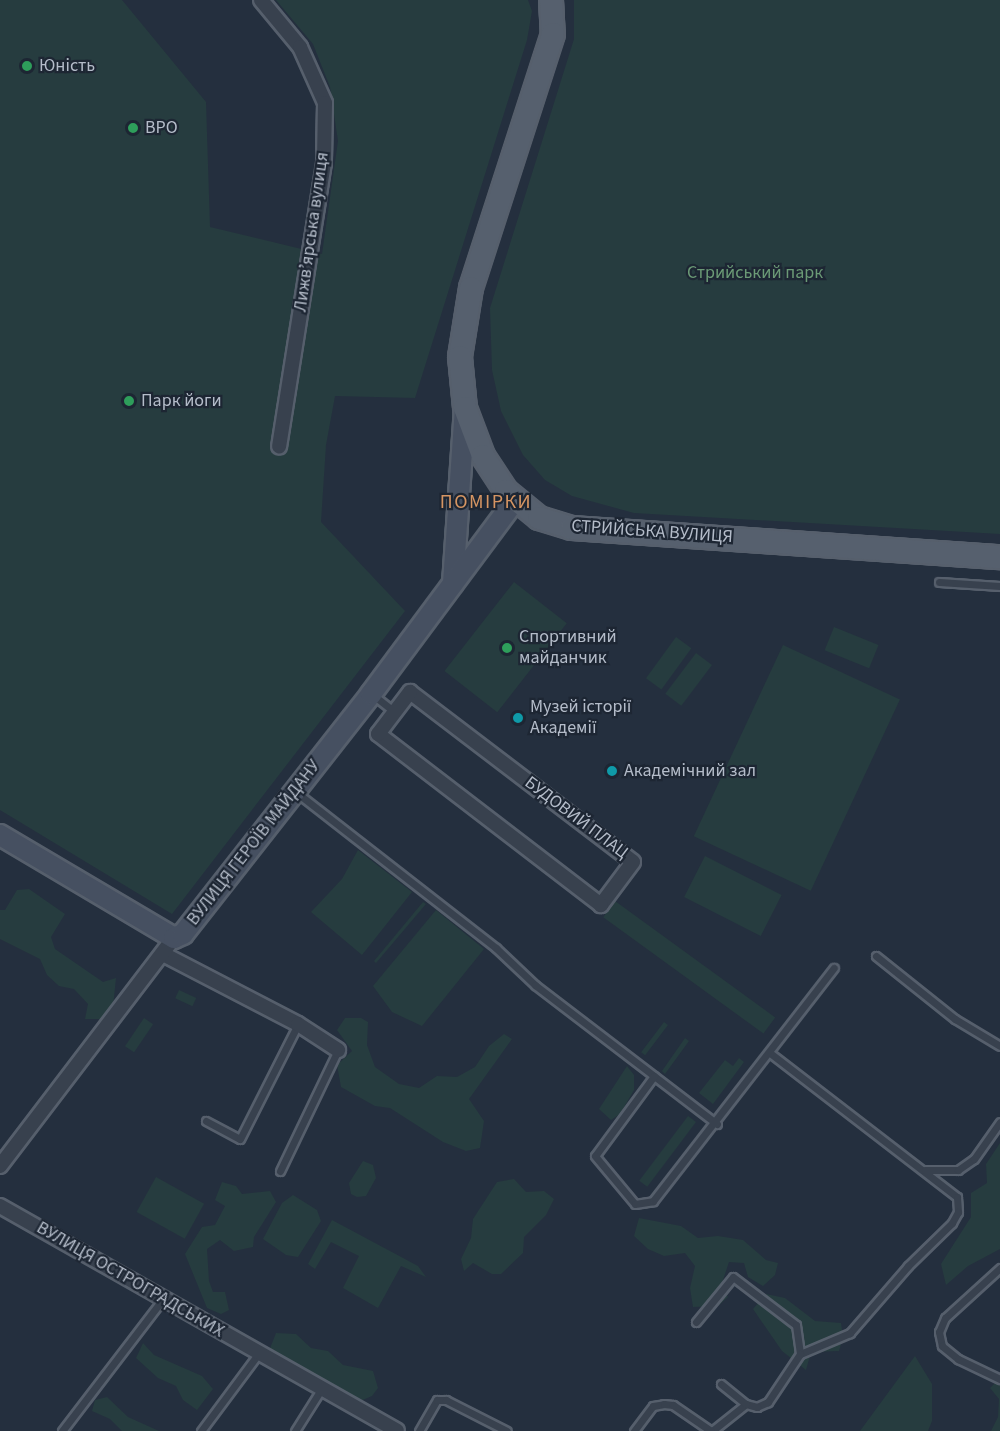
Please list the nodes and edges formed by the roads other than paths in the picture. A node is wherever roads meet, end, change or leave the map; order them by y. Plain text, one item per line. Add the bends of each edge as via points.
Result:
1 (261, 0) edge
2 (550, 0) edge
3 (465, 408) junction
4 (279, 446) dead end
5 (515, 500) junction
6 (1000, 557) edge
7 (939, 582) dead end
8 (453, 583) junction
9 (1000, 586) edge
10 (371, 694) junction
11 (395, 712) junction
12 (295, 791) junction
13 (0, 835) edge
14 (168, 946) junction
15 (876, 956) dead end
16 (834, 968) dead end
17 (298, 1024) junction
18 (1000, 1046) edge
19 (338, 1050) joint
20 (770, 1053) junction
21 (654, 1076) junction
22 (206, 1121) dead end
23 (1000, 1122) edge
24 (717, 1124) junction
25 (0, 1166) edge
26 (925, 1170) junction
27 (280, 1171) dead end
28 (0, 1206) edge
29 (1000, 1268) edge
30 (163, 1299) junction
31 (696, 1322) dead end
32 (800, 1354) junction
33 (257, 1356) junction
34 (1000, 1379) edge
35 (721, 1384) dead end
36 (322, 1389) junction
37 (746, 1404) junction
38 (62, 1431) edge
39 (201, 1431) edge
40 (295, 1431) edge
41 (397, 1431) edge
42 (419, 1431) edge
43 (507, 1431) edge
44 (634, 1431) edge
45 (712, 1431) edge

1 - 4 street, Лижвʼярська вулиця via 300,47 325,103 324,163
2 - 3 main road, СТРИЙСЬКА ВУЛИЦЯ via 553,34 471,288 460,357
3 - 5 main road, СТРИЙСЬКА ВУЛИЦЯ via 483,456
3 - 8 main road
5 - 6 main road, СТРИЙСЬКА ВУЛИЦЯ via 539,518 572,528
5 - 8 main road, ВУЛИЦЯ ГЕРОЇВ МАЙДАНУ
7 - 9 lane
8 - 10 main road, ВУЛИЦЯ ГЕРОЇВ МАЙДАНУ
10 - 11 lane
10 - 12 main road, ВУЛИЦЯ ГЕРОЇВ МАЙДАНУ
11 - 11 street, БУДОВИЙ ПЛАЦ via 410,692 633,862 601,905 378,734
12 - 14 main road, ВУЛИЦЯ ГЕРОЇВ МАЙДАНУ via 183,934
12 - 21 lane
13 - 14 main road, ВУЛИЦЯ ГЕРОЇВ МАЙДАНУ
14 - 17 street
14 - 25 street
15 - 18 lane via 955,1019
16 - 20 lane
17 - 19 street
17 - 22 lane via 240,1139
19 - 27 lane
20 - 24 lane
20 - 26 lane
21 - 24 lane
21 - 24 lane via 595,1156 635,1204 653,1201
23 - 26 lane via 974,1159 958,1170
26 - 32 lane via 957,1197 958,1212 952,1223 908,1266 850,1333
28 - 30 street, ВУЛИЦЯ ОСТРОГРАДСЬКИХ
29 - 34 lane via 945,1318 939,1332 942,1346 958,1359
30 - 33 street, ВУЛИЦЯ ОСТРОГРАДСЬКИХ
30 - 38 lane
31 - 32 lane via 733,1277 796,1325
32 - 37 lane via 768,1402 757,1407
33 - 36 street, ВУЛИЦЯ ОСТРОГРАДСЬКИХ
33 - 39 lane
35 - 37 lane
36 - 40 lane
36 - 41 street, ВУЛИЦЯ ОСТРОГРАДСЬКИХ
37 - 45 lane
42 - 43 lane via 437,1400 446,1400
44 - 45 lane via 653,1406 664,1404 674,1405

